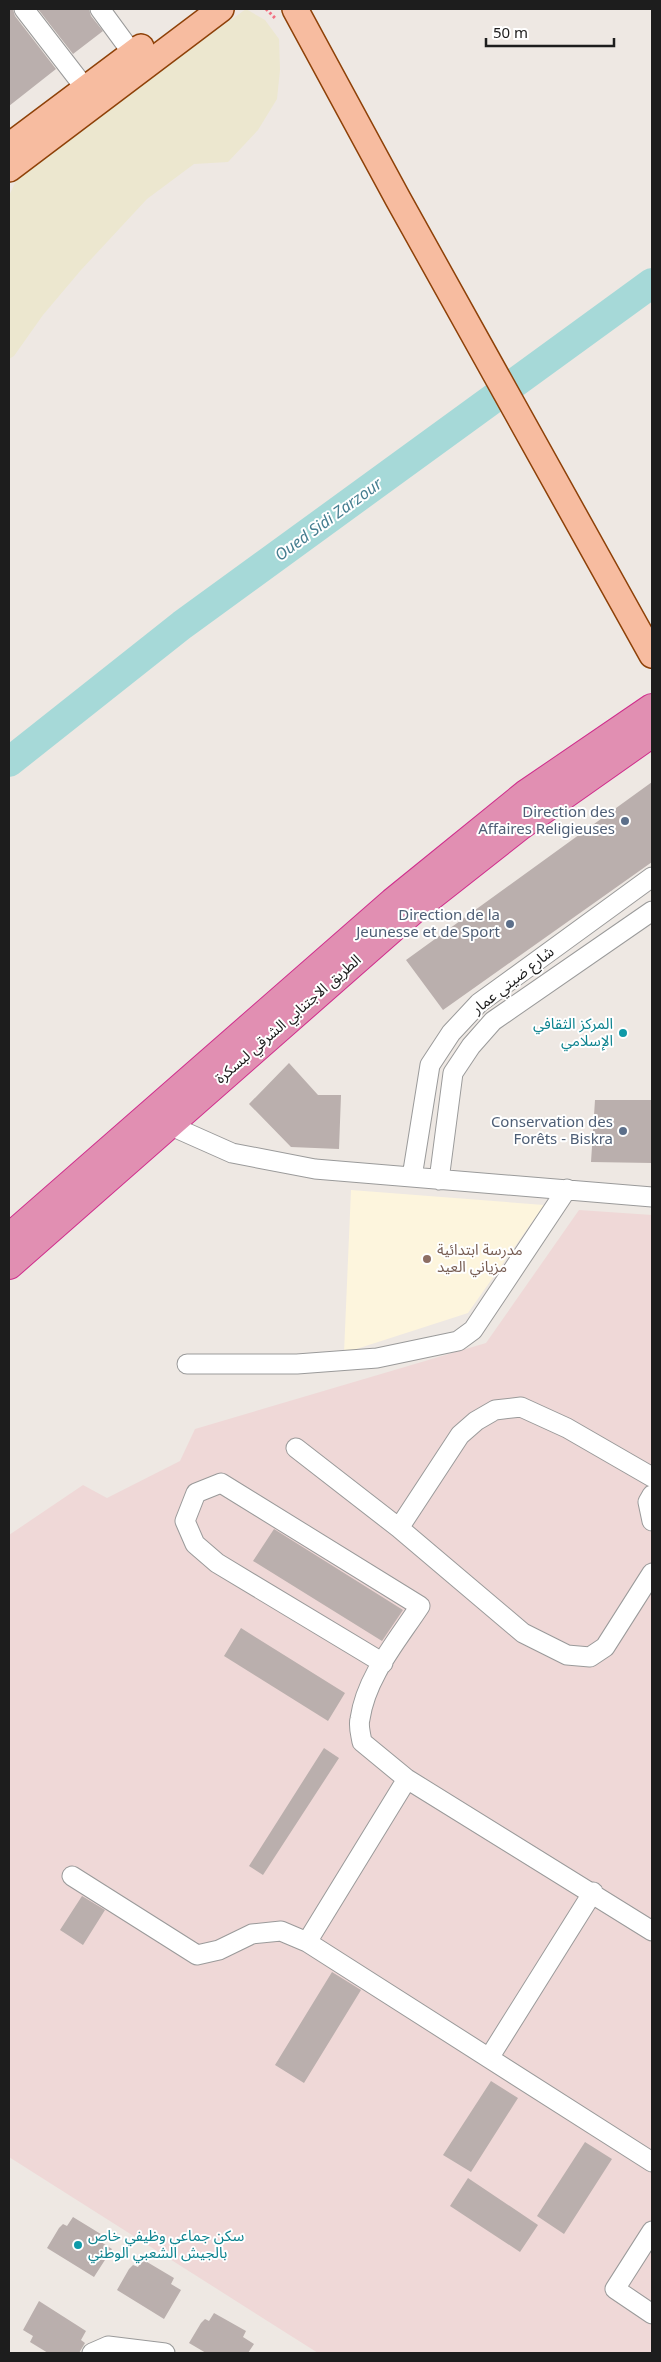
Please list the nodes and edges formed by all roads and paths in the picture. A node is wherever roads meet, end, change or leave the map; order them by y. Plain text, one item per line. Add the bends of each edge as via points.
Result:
1 (24, 9) edge
2 (100, 9) edge
3 (194, 9) edge
4 (221, 9) edge
5 (296, 15) edge
6 (133, 54) junction
7 (85, 88) junction
8 (9, 146) edge
9 (9, 169) edge
10 (652, 655) edge
11 (652, 708) edge
12 (652, 734) edge
13 (652, 877) edge
14 (652, 911) edge
15 (479, 1003) junction
16 (493, 1021) junction
17 (169, 1125) junction
18 (412, 1177) junction
19 (439, 1180) junction
20 (567, 1189) junction
21 (652, 1196) edge
22 (9, 1238) edge
23 (9, 1265) edge
24 (187, 1364) dead end
25 (296, 1448) dead end
26 (652, 1477) edge
27 (652, 1495) edge
28 (652, 1521) edge
29 (399, 1528) junction
30 (652, 1574) edge
31 (383, 1663) junction
32 (407, 1779) junction
33 (72, 1876) dead end
34 (593, 1892) junction
35 (652, 1931) edge
36 (307, 1942) junction
37 (489, 2058) junction
38 (652, 2162) edge
39 (652, 2231) edge
40 (652, 2314) edge
41 (92, 2353) edge
42 (165, 2353) edge

1 - 7 street
2 - 6 street
3 - 6 main road
4 - 9 main road
5 - 10 main road
6 - 7 main road
7 - 8 main road
11 - 22 highway, الطريق الاجتنابي الشرقي لبسكرة via 526,794 400,896
12 - 17 highway, الطريق الاجتنابي الشرقي لبسكرة via 520,826 412,911
13 - 15 street, شارع ضيتي عمار
14 - 16 street
15 - 16 street
15 - 18 street, شارع ضيتي عمار via 451,1033 430,1065
16 - 19 street via 453,1073
17 - 18 street via 232,1153 315,1169
17 - 23 highway, الطريق الاجتنابي الشرقي لبسكرة
18 - 19 street
19 - 20 street
20 - 21 street
20 - 24 street via 480,1322 458,1341 377,1358 297,1364
25 - 29 street
26 - 29 street via 567,1428 521,1407 495,1410 460,1435
27 - 28 street via 648,1502
29 - 30 street via 523,1633 567,1655 590,1657 605,1647
31 - 31 street via 420,1606 221,1483 196,1493 185,1521 195,1544 217,1563
31 - 32 street via 366,1693 359,1721 362,1742
32 - 34 street
32 - 36 street
33 - 36 street via 197,1955 219,1950 252,1934 281,1931
34 - 35 street
34 - 37 street
36 - 37 street
37 - 38 street
39 - 40 street via 614,2289
41 - 42 street via 108,2346

